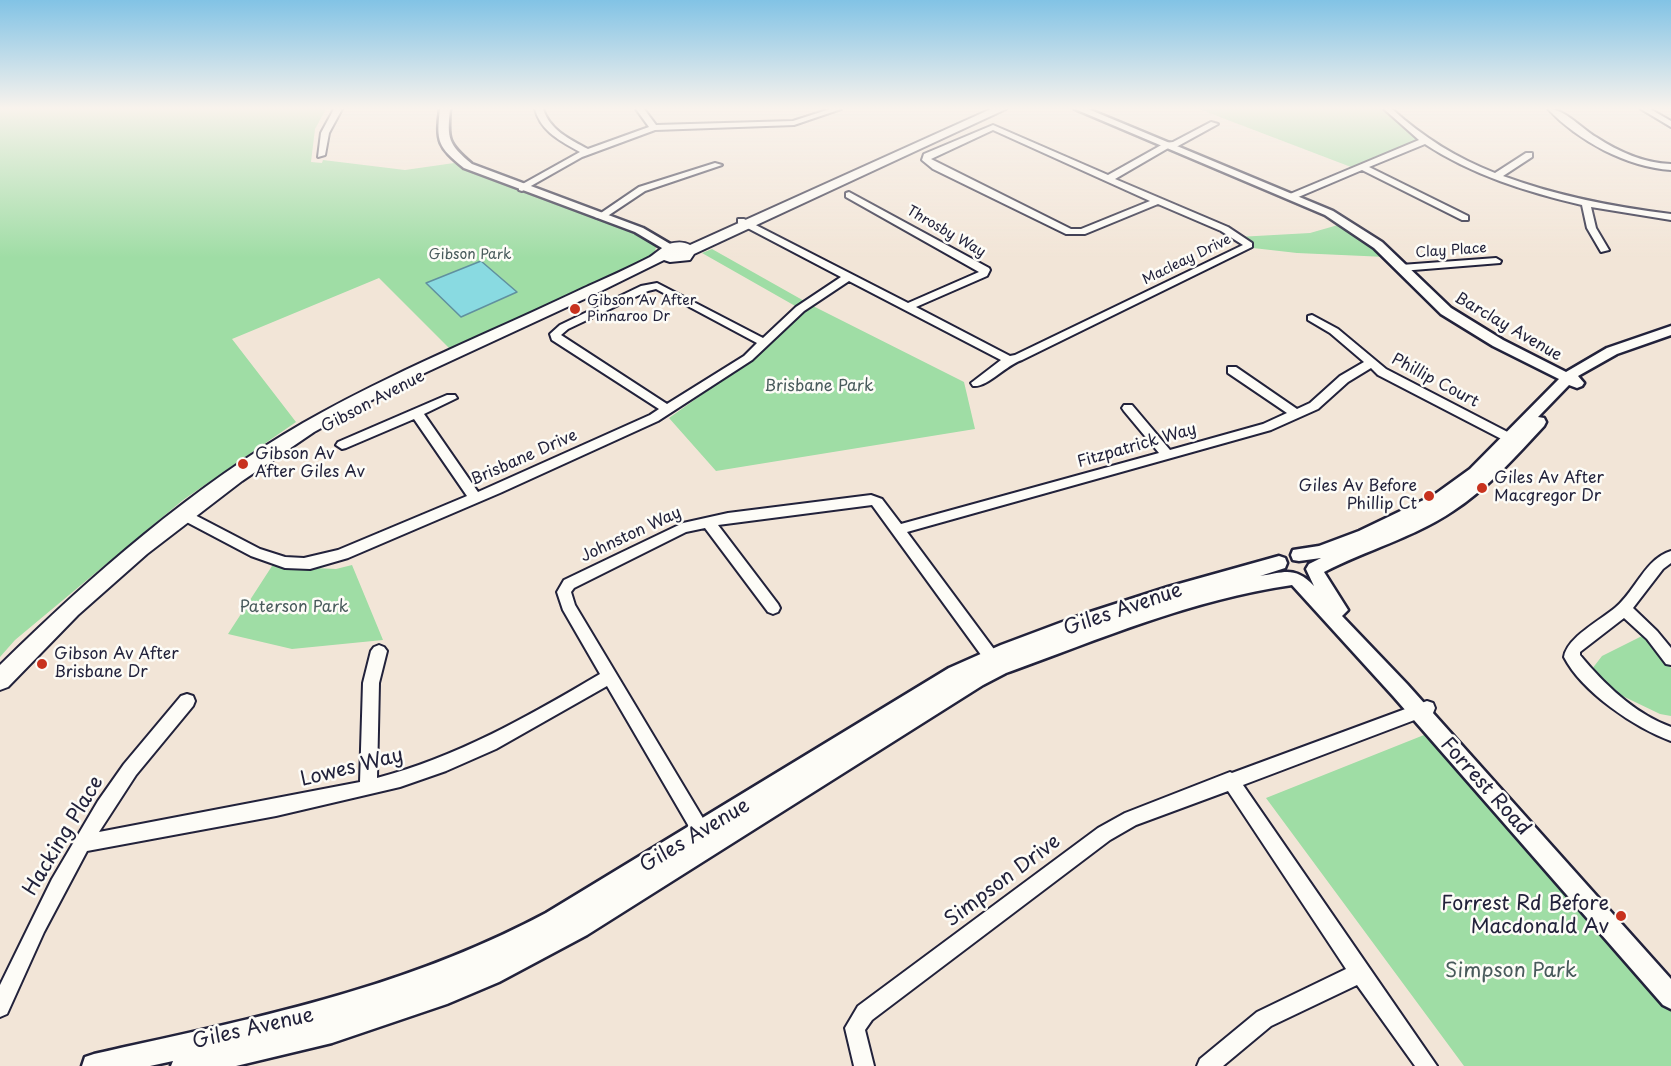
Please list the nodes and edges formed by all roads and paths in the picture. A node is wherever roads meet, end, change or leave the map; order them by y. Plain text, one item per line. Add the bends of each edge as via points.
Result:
1 (459, 159) edge
2 (575, 159) edge
3 (883, 159) edge
4 (888, 159) edge
5 (926, 159) edge
6 (1062, 159) edge
7 (1144, 159) edge
8 (1207, 159) edge
9 (1382, 159) edge
10 (1456, 159) edge
11 (1523, 159) edge
12 (1631, 159) edge
13 (718, 165) dead end
14 (1362, 167) junction
15 (1671, 167) edge
16 (1497, 176) junction
17 (1108, 179) junction
18 (522, 188) junction
19 (849, 195) dead end
20 (1295, 195) junction
21 (1157, 201) junction
22 (1586, 203) junction
23 (600, 217) junction
24 (1466, 218) dead end
25 (1671, 218) edge
26 (744, 223) junction
27 (1604, 250) dead end
28 (676, 251) junction
29 (1496, 261) dead end
30 (1405, 268) junction
31 (848, 277) junction
32 (908, 307) junction
33 (1312, 318) dead end
34 (1671, 330) edge
35 (1671, 338) edge
36 (765, 343) junction
37 (1009, 360) junction
38 (1371, 363) junction
39 (1232, 370) dead end
40 (1575, 378) junction
41 (977, 383) dead end
42 (451, 398) dead end
43 (1128, 408) dead end
44 (668, 410) junction
45 (417, 414) junction
46 (1296, 414) junction
47 (1513, 440) junction
48 (342, 445) dead end
49 (1167, 454) junction
50 (475, 498) junction
51 (188, 517) junction
52 (708, 522) junction
53 (897, 530) junction
54 (1299, 555) joint
55 (1671, 556) edge
56 (1300, 572) junction
57 (774, 608) dead end
58 (1624, 609) junction
59 (379, 651) dead end
60 (1671, 658) edge
61 (995, 662) junction
62 (610, 676) junction
63 (0, 680) edge
64 (0, 695) edge
65 (187, 701) dead end
66 (1423, 710) junction
67 (1671, 734) edge
68 (1230, 780) junction
69 (368, 788) junction
70 (705, 839) junction
71 (83, 843) junction
72 (1360, 973) junction
73 (1671, 980) edge
74 (1671, 998) edge
75 (0, 1007) edge
76 (94, 1066) edge
77 (183, 1066) edge
78 (864, 1066) edge
79 (1207, 1066) edge
80 (1427, 1066) edge

1 - 18 street
2 - 18 street
3 - 26 main road, Gibson Avenue
4 - 26 main road, Gibson Avenue
5 - 21 street, Macleay Drive via 1069,232 1082,232
6 - 17 street, Macleay Drive
7 - 17 street
8 - 20 street, Barclay Avenue
9 - 14 street
10 - 16 street
11 - 16 street
12 - 15 street
13 - 23 street via 642,189
14 - 20 street
14 - 24 street
16 - 22 street
17 - 21 street, Macleay Drive
18 - 23 street
19 - 32 street, Throsby Way via 985,270
20 - 30 street, Barclay Avenue via 1353,227
21 - 37 street, Macleay Drive via 1249,244 1095,322
22 - 25 street
22 - 27 street via 1587,218
23 - 28 street via 639,230
26 - 28 main road, Gibson Avenue
26 - 31 street
28 - 51 main road, Gibson Avenue via 368,402
29 - 30 street, Clay Place
30 - 40 street, Barclay Avenue via 1426,295 1451,315 1498,343
31 - 32 street
31 - 36 street, Brisbane Drive via 800,309
32 - 37 street
33 - 38 street, Phillip Court via 1334,331
34 - 40 street, Giles Avenue via 1612,351
35 - 40 street, Giles Avenue
36 - 44 street, Brisbane Drive via 720,378
36 - 44 street via 657,286 645,288 555,334
37 - 41 street, Macleay Drive
38 - 46 street, Fitzpatrick Way via 1344,379 1314,406
38 - 47 street, Phillip Court via 1402,384
39 - 46 street
40 - 47 street, Giles Avenue
42 - 45 street
43 - 49 street
44 - 50 street, Brisbane Drive
45 - 48 street
45 - 50 street
46 - 49 street, Fitzpatrick Way via 1266,427
47 - 54 street, Giles Avenue via 1425,508 1320,552
47 - 56 street, Giles Avenue via 1463,497 1448,507 1405,531
49 - 53 street, Fitzpatrick Way
50 - 51 street, Brisbane Drive via 343,554 297,564 275,561
51 - 63 main road, Gibson Avenue via 85,597
51 - 64 main road, Gibson Avenue via 83,609
52 - 53 street, Johnston Way via 871,500 877,502
52 - 57 street
52 - 62 street, Johnston Way via 683,528 566,588 568,606
53 - 61 street, Johnston Way
54 - 56 street, Forrest Road via 1309,560
55 - 58 street via 1658,565
56 - 61 street, Giles Avenue via 1256,572 1218,579 1155,598
56 - 66 street, Forrest Road via 1332,615
58 - 60 street
58 - 67 street via 1573,649 1572,657 1616,701 1651,726
59 - 69 street via 371,683
61 - 70 street, Giles Avenue via 956,674
62 - 69 street, Lowes Way via 460,758
62 - 70 street, Johnston Way
65 - 71 street, Hacking Place via 158,731
66 - 68 street, Simpson Drive
66 - 73 street, Forrest Road
66 - 74 street, Forrest Road
68 - 72 street
68 - 78 street, Simpson Drive via 1131,819 1104,834 865,1013 855,1028
69 - 71 street, Lowes Way
70 - 76 street, Giles Avenue via 529,935 424,980 329,1012
70 - 77 street, Giles Avenue via 579,927 491,974 332,1031
71 - 75 street, Hacking Place via 27,945
72 - 79 street via 1264,1019
72 - 80 street

